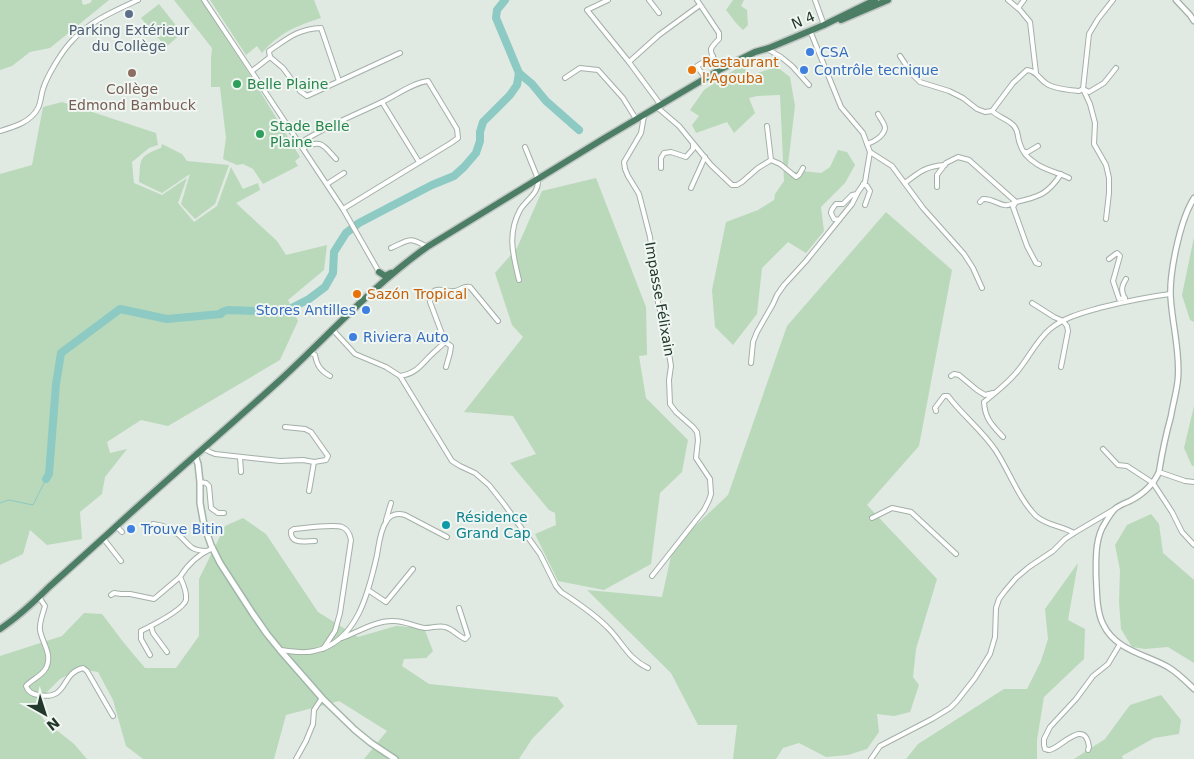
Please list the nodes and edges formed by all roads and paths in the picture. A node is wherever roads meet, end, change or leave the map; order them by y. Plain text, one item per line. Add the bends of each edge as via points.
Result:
1 (138, 0) edge
2 (204, 0) edge
3 (608, 0) edge
4 (649, 0) edge
5 (697, 0) edge
6 (814, 0) edge
7 (875, 0) edge
8 (888, 0) edge
9 (1008, 0) edge
10 (1024, 0) edge
11 (1113, 0) edge
12 (1176, 0) edge
13 (700, 5) junction
14 (1018, 8) junction
15 (659, 13) dead end
16 (1194, 21) edge
17 (824, 25) junction
18 (811, 33) junction
19 (769, 50) junction
20 (400, 52) dead end
21 (712, 56) junction
22 (900, 56) dead end
23 (270, 57) junction
24 (628, 62) junction
25 (722, 68) junction
26 (1116, 68) dead end
27 (252, 71) junction
28 (1036, 73) junction
29 (565, 78) dead end
30 (705, 78) junction
31 (340, 81) junction
32 (809, 85) dead end
33 (1083, 89) junction
34 (382, 102) junction
35 (659, 106) junction
36 (992, 111) junction
37 (878, 114) dead end
38 (644, 116) junction
39 (636, 119) junction
40 (767, 126) dead end
41 (0, 131) edge
42 (317, 133) junction
43 (692, 141) junction
44 (300, 143) junction
45 (321, 144) junction
46 (867, 144) junction
47 (1038, 146) dead end
48 (525, 147) dead end
49 (303, 148) junction
50 (870, 152) junction
51 (1024, 152) junction
52 (705, 157) junction
53 (336, 159) dead end
54 (771, 160) junction
55 (419, 162) junction
56 (945, 165) junction
57 (661, 168) dead end
58 (803, 168) dead end
59 (344, 173) dead end
60 (1061, 174) junction
61 (1069, 178) dead end
62 (538, 180) junction
63 (905, 183) junction
64 (326, 184) junction
65 (863, 184) junction
66 (937, 187) dead end
67 (691, 188) dead end
68 (857, 194) junction
69 (1194, 198) edge
70 (980, 202) dead end
71 (1016, 202) junction
72 (866, 204) dead end
73 (343, 209) junction
74 (1106, 219) dead end
75 (839, 220) junction
76 (427, 247) junction
77 (391, 248) dead end
78 (1109, 260) dead end
79 (1038, 264) dead end
80 (402, 266) junction
81 (379, 272) junction
82 (1126, 279) dead end
83 (518, 280) dead end
84 (982, 288) dead end
85 (374, 290) junction
86 (1170, 294) junction
87 (1126, 299) junction
88 (1032, 303) dead end
89 (342, 321) junction
90 (1063, 321) junction
91 (498, 322) dead end
92 (333, 330) junction
93 (445, 342) junction
94 (310, 352) junction
95 (750, 364) dead end
96 (446, 367) dead end
97 (1061, 367) dead end
98 (330, 376) dead end
99 (400, 376) junction
100 (951, 376) dead end
101 (997, 392) junction
102 (936, 411) dead end
103 (285, 427) dead end
104 (1003, 437) dead end
105 (203, 448) junction
106 (1104, 449) dead end
107 (195, 455) junction
108 (240, 457) junction
109 (314, 462) junction
110 (241, 472) dead end
111 (1159, 472) junction
112 (200, 482) junction
113 (1194, 482) edge
114 (1153, 483) junction
115 (309, 491) dead end
116 (391, 503) dead end
117 (1115, 508) junction
118 (224, 513) dead end
119 (872, 518) dead end
120 (385, 523) junction
121 (153, 524) dead end
122 (116, 526) junction
123 (122, 532) dead end
124 (1074, 532) junction
125 (447, 537) dead end
126 (103, 538) junction
127 (315, 542) dead end
128 (1194, 545) edge
129 (212, 548) junction
130 (206, 551) junction
131 (956, 554) dead end
132 (120, 560) dead end
133 (413, 569) dead end
134 (652, 576) dead end
135 (180, 577) junction
136 (368, 590) junction
137 (111, 595) dead end
138 (39, 597) junction
139 (459, 608) dead end
140 (151, 626) junction
141 (0, 629) edge
142 (340, 639) junction
143 (1120, 644) junction
144 (323, 648) junction
145 (280, 650) junction
146 (167, 652) dead end
147 (150, 655) dead end
148 (648, 668) dead end
149 (1194, 689) edge
150 (322, 698) junction
151 (113, 716) dead end
152 (1088, 750) dead end
153 (296, 759) edge
154 (395, 759) edge
155 (871, 759) edge

1 - 41 street via 104,16 70,43 54,67 37,110 23,122
2 - 27 street
3 - 24 street via 587,10
4 - 15 street
5 - 13 street
6 - 17 street
7 - 17 highway, N 4
8 - 18 highway, N 4
9 - 14 street
10 - 14 street
11 - 33 street via 1089,34
12 - 16 street
13 - 21 street via 720,36 711,48
13 - 24 street
14 - 28 street via 1030,22
17 - 25 highway, N 4 / N 4
18 - 19 highway, N 4
18 - 46 street via 841,107 863,133
19 - 32 street via 792,66
19 - 35 highway, N 4 via 722,70
20 - 31 street
21 - 25 street
21 - 30 street via 698,66
22 - 36 street via 920,82 949,91 977,109
23 - 27 street
23 - 31 street via 307,96
23 - 31 street via 269,52 300,31 321,28
24 - 35 street
25 - 30 highway, N 4
26 - 33 street via 1104,83 1089,92
27 - 44 street
28 - 33 street via 1053,86
28 - 36 street via 1027,70 1020,76
29 - 39 street via 580,68 598,70 623,98
30 - 35 highway, N 4
33 - 74 street via 1095,122 1094,144 1106,164 1109,178
34 - 42 street
34 - 55 street
34 - 55 street via 428,81 457,129 458,138
35 - 38 highway, N 4
35 - 39 highway, N 4
35 - 43 street
36 - 51 street via 1014,126
37 - 46 street via 885,130
38 - 62 highway, N 4
38 - 134 street, Impasse Félixain via 641,133 624,162 625,169 639,194 650,237 658,303 671,366 670,404 697,432 696,458 710,478 711,494 704,510
39 - 62 highway, N 4
40 - 54 street
42 - 44 street
42 - 45 street
43 - 52 street
43 - 57 street via 686,157 664,153
44 - 49 street
45 - 49 street
45 - 53 street
46 - 50 street
47 - 51 street
48 - 62 street
49 - 64 street
50 - 63 street via 892,166
50 - 65 street
51 - 60 street via 1034,163
52 - 54 street via 732,185 737,186
52 - 67 street
54 - 58 street via 796,177
55 - 73 street
56 - 63 street via 933,165
56 - 66 street via 937,175
56 - 71 street via 958,156 969,160
59 - 64 street
60 - 61 street
60 - 71 street via 1042,195
62 - 76 highway, N 4
62 - 83 street via 538,188 520,211 513,232 512,248
62 - 89 highway, N 4 via 419,255
63 - 84 street via 964,254
64 - 73 street
65 - 68 street
65 - 72 street via 870,191
68 - 75 street
68 - 75 street via 831,210 834,219
69 - 86 street via 1178,241
70 - 71 street via 987,199 1008,206
71 - 79 street via 1013,207 1027,246
73 - 81 street
75 - 95 street via 777,295 753,342
76 - 77 street via 411,240
76 - 80 highway, N 4
78 - 87 street via 1117,253 1120,256 1113,281 1119,299
80 - 81 highway via 387,276
80 - 85 highway, N 4
81 - 85 highway via 382,280
82 - 87 street via 1122,293
85 - 89 highway, N 4
86 - 87 street
86 - 111 street via 1178,376
87 - 90 street
88 - 90 street
89 - 92 highway, N 4
90 - 97 street via 1068,331
90 - 101 street via 1050,329 1012,379
91 - 93 street via 470,288 436,290 430,296 430,302
92 - 94 highway, N 4
92 - 99 street via 355,354
93 - 96 street via 451,346
93 - 99 street via 417,370
94 - 98 street via 315,355 316,364
94 - 105 highway, N 4
99 - 148 street via 452,461 489,485 540,554 561,592 598,618 632,657
100 - 101 street via 959,375 985,395
101 - 104 street via 984,402 984,408 989,422
102 - 124 street via 940,401 948,396 990,443 1036,516
103 - 109 street via 311,432 328,456 326,460
105 - 107 highway, N 4
105 - 108 street
106 - 114 street via 1118,465 1127,466
107 - 112 main road
107 - 122 highway, N 4
108 - 109 street
108 - 110 street
109 - 115 street
111 - 113 street
111 - 114 street
112 - 118 street via 209,486 211,508
112 - 129 main road via 201,510
114 - 117 street via 1138,496
114 - 128 street via 1182,532
116 - 120 street
117 - 124 street
117 - 143 street via 1103,525 1097,546 1097,593 1102,623
119 - 131 street via 892,508 912,512
120 - 125 street via 393,514 400,513
120 - 136 street
121 - 130 street via 178,533 193,549
122 - 123 street
122 - 126 highway, N 4
124 - 155 street via 1023,573 999,599 990,654 960,697 950,708 880,746
126 - 132 street
126 - 138 highway, N 4
127 - 144 street via 298,542 291,531 342,527 351,540 340,614 335,631
129 - 130 street
129 - 145 main road
130 - 135 street
133 - 136 street via 386,602
135 - 137 street via 154,599 130,594
135 - 140 street via 186,598 183,606
136 - 142 street via 358,614
138 - 141 highway, N 4
138 - 151 street via 45,606 40,629 49,659 46,669 26,686 28,690 32,694 49,697 57,694 70,676 83,668
139 - 142 street via 468,636 465,639 446,627 424,628 395,621 382,622
140 - 146 street
140 - 147 street via 140,635
142 - 144 street
143 - 149 street via 1170,668
143 - 152 street via 1108,664 1093,676 1050,727 1044,739 1048,750 1079,734 1088,740
144 - 145 street via 314,652
145 - 150 main road
150 - 153 street via 314,710 313,724
150 - 154 main road via 355,730

